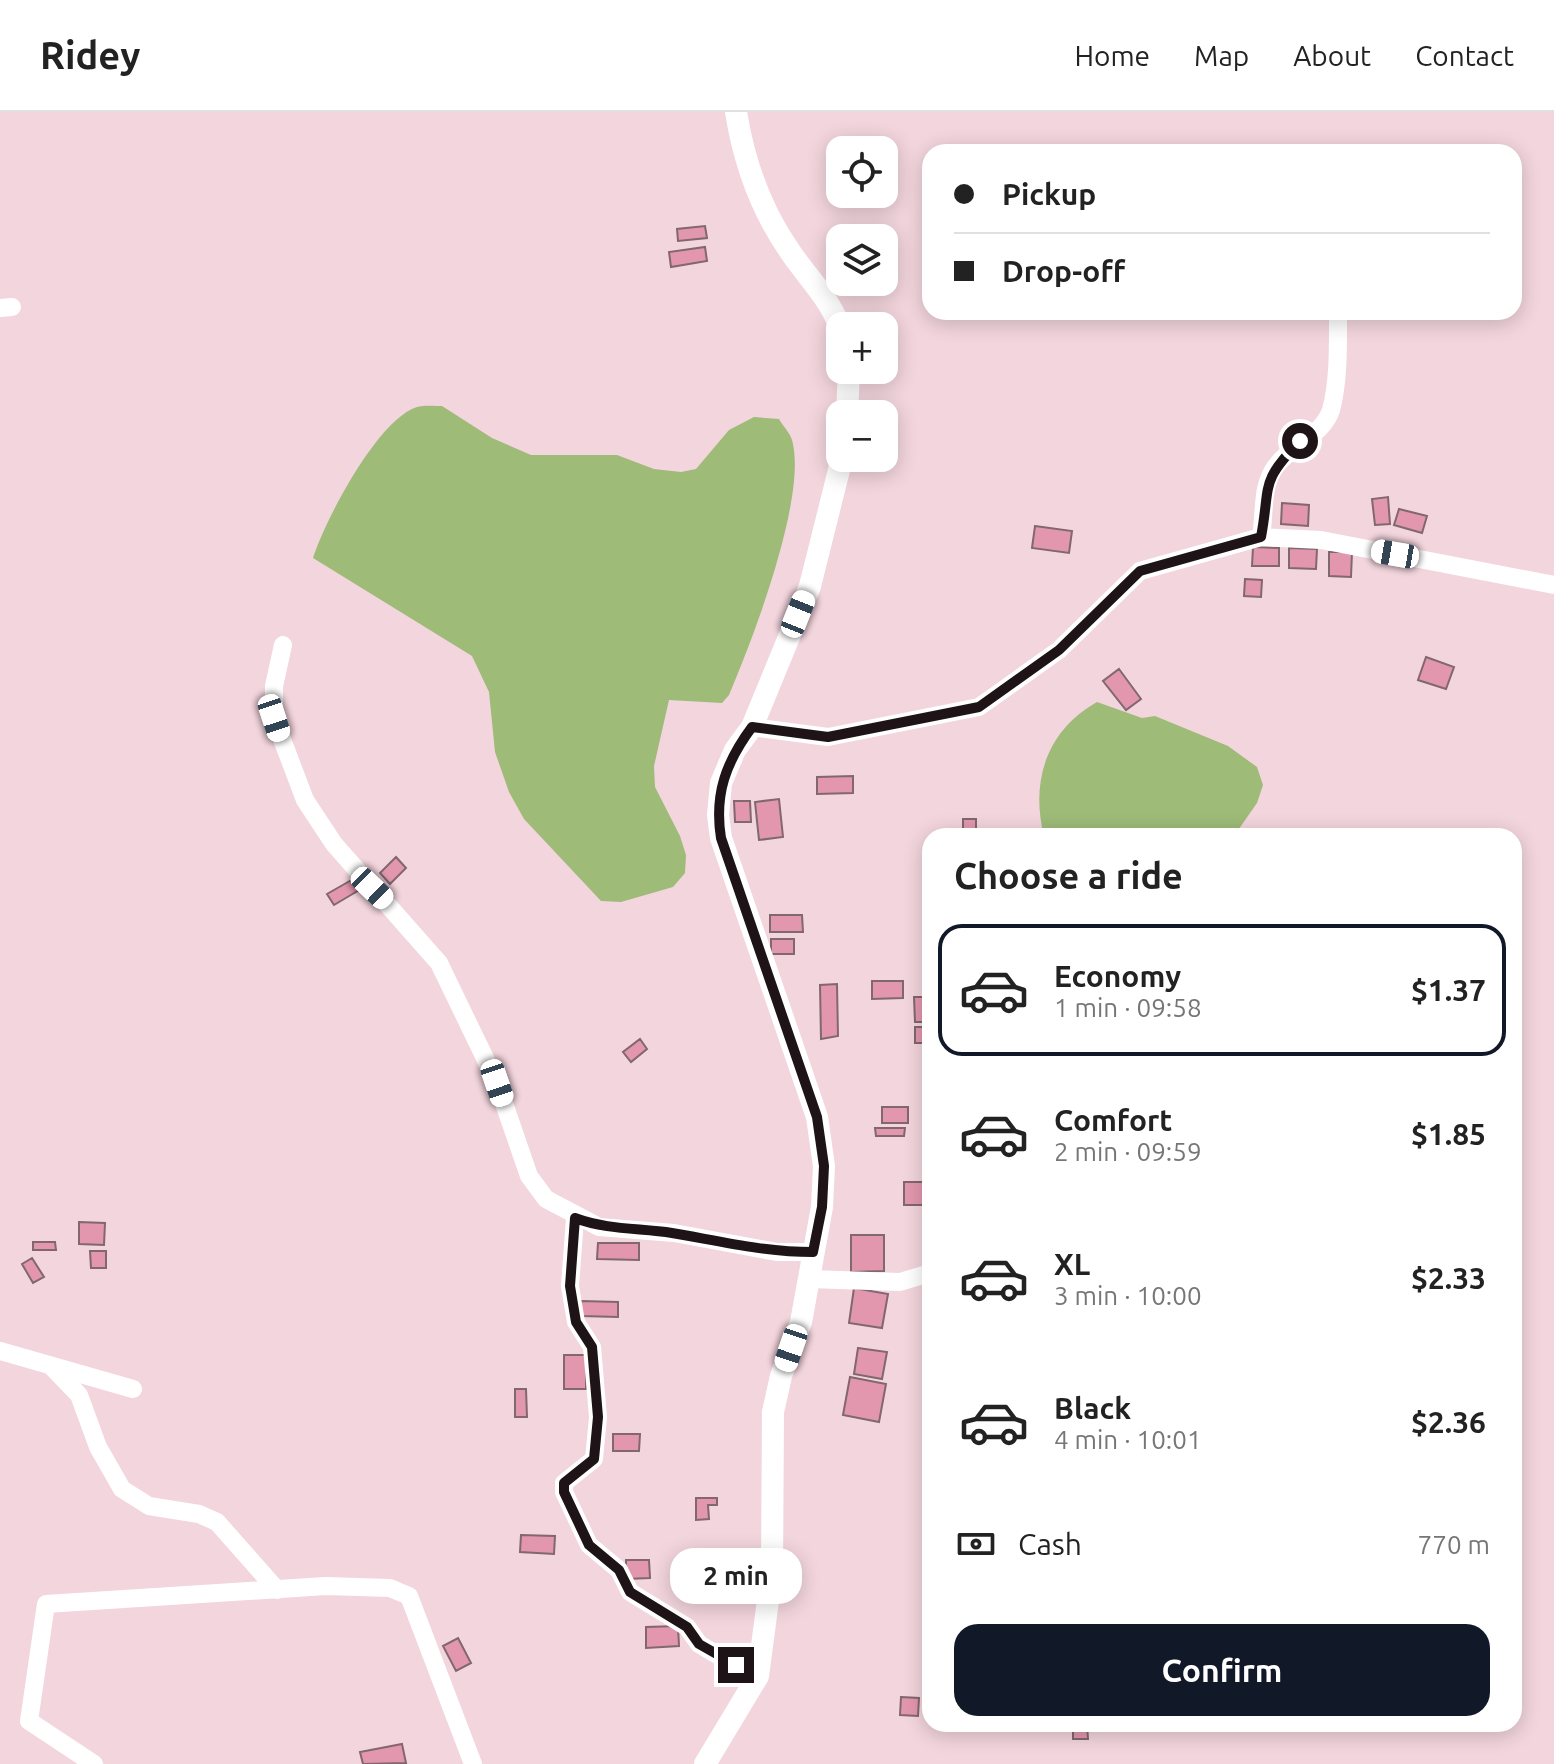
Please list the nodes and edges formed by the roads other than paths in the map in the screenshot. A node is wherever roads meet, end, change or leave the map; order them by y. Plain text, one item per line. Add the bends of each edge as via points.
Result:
1 (736, 112) edge
2 (835, 312) edge
3 (1337, 320) edge
4 (838, 472) edge
5 (1261, 537) junction
6 (1554, 585) edge
7 (283, 645) dead end
8 (752, 727) junction
9 (575, 1218) junction
10 (813, 1252) junction
11 (922, 1275) edge
12 (809, 1279) junction
13 (0, 1351) edge
14 (52, 1367) junction
15 (133, 1389) dead end
16 (277, 1590) junction
17 (758, 1676) junction
18 (94, 1764) edge
19 (473, 1764) edge
20 (705, 1764) edge

1 - 2 street via 749,177 787,249
3 - 5 street via 1330,412 1315,434 1300,441 1275,467 1267,483
4 - 8 street via 810,586
5 - 6 street via 1321,540
5 - 8 street via 1140,571 1059,650 979,707 828,737
7 - 9 street via 274,718 305,800 334,844 439,963 497,1083 529,1176 546,1199
8 - 10 street via 721,783 718,815 728,859 817,1117 824,1166
9 - 10 street via 599,1227 777,1252
9 - 17 street via 570,1286 576,1322 592,1347 598,1417 594,1459 572,1473 564,1492 589,1545 619,1570 630,1592 687,1627 699,1644
10 - 12 street
11 - 12 street via 900,1282
12 - 17 street via 773,1412 772,1570
13 - 14 street
14 - 15 street
14 - 16 street via 79,1395 98,1447 122,1489 149,1506 217,1522
16 - 18 street via 46,1604 29,1721
16 - 19 street via 390,1588 409,1596
17 - 20 street

